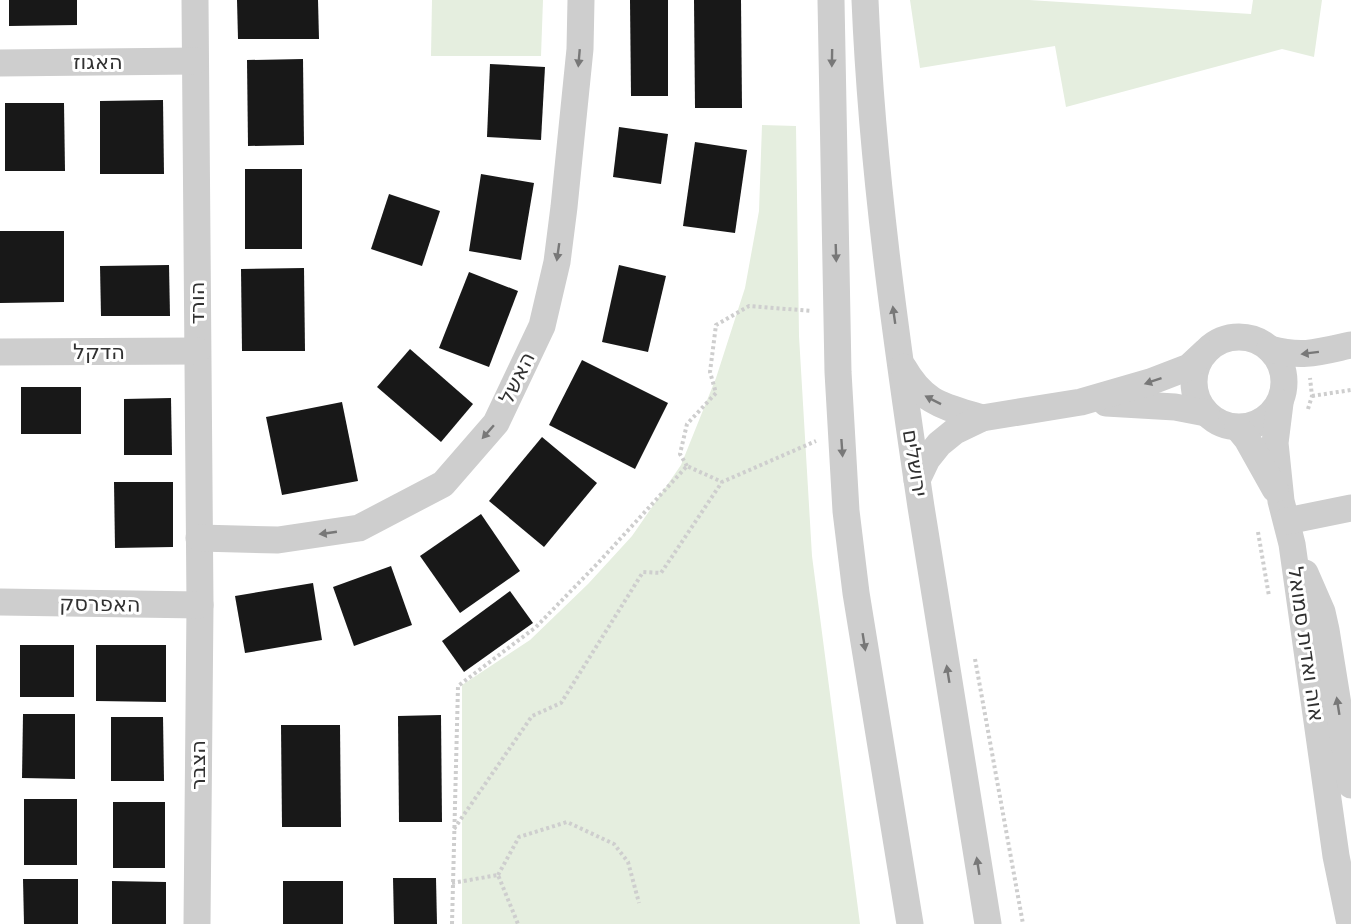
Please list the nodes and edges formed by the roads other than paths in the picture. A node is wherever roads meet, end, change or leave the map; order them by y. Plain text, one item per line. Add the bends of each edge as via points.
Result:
1 (195, 0) edge
2 (581, 0) edge
3 (831, 0) edge
4 (865, 0) edge
5 (195, 61) junction
6 (0, 63) edge
7 (1351, 345) edge
8 (1270, 349) junction
9 (197, 351) junction
10 (0, 352) edge
11 (1204, 353) junction
12 (900, 362) junction
13 (1081, 402) junction
14 (1280, 403) junction
15 (1206, 413) junction
16 (982, 418) junction
17 (1238, 428) junction
18 (917, 480) junction
19 (1351, 508) edge
20 (1287, 522) junction
21 (199, 538) junction
22 (0, 602) edge
23 (200, 605) junction
24 (1339, 786) edge
25 (1351, 855) edge
26 (197, 924) edge
27 (910, 924) edge
28 (988, 924) edge
29 (1350, 924) edge

1 - 5 street, הורד
2 -> 21 street, האשל via 580,49 557,262 543,326 496,423 443,484 359,528 278,540
3 -> 27 street via 837,313 846,511
12 -> 4 street, ירושלים via 875,143
5 - 6 street, האגוז
5 - 9 street, הורד
7 -> 8 street via 1308,354
8 - 11 street via 1244,337 1228,338
8 - 14 street via 1284,374 1285,389
9 - 10 street, הדקל
9 - 21 street, הורד
11 -> 13 street via 1189,367
11 - 15 street via 1194,381 1195,393
16 -> 12 street via 925,396
12 - 18 street, ירושלים
13 - 15 street via 1175,406
13 - 16 street
14 - 17 street via 1259,423
14 - 20 street, אוה ואדית סמואל via 1275,443
15 - 17 street via 1226,426
16 - 18 street via 939,444
17 - 20 street, אוה ואדית סמואל
28 -> 18 street, ירושלים
19 - 20 street
20 - 24 street, אוה ואדית סמואל
21 - 23 street, הורד
22 - 23 street, האפרסק
23 - 26 street, הצבר
24 - 25 street, אוה ואדית סמואל
24 - 29 street, אוה ואדית סמואל via 1336,856

